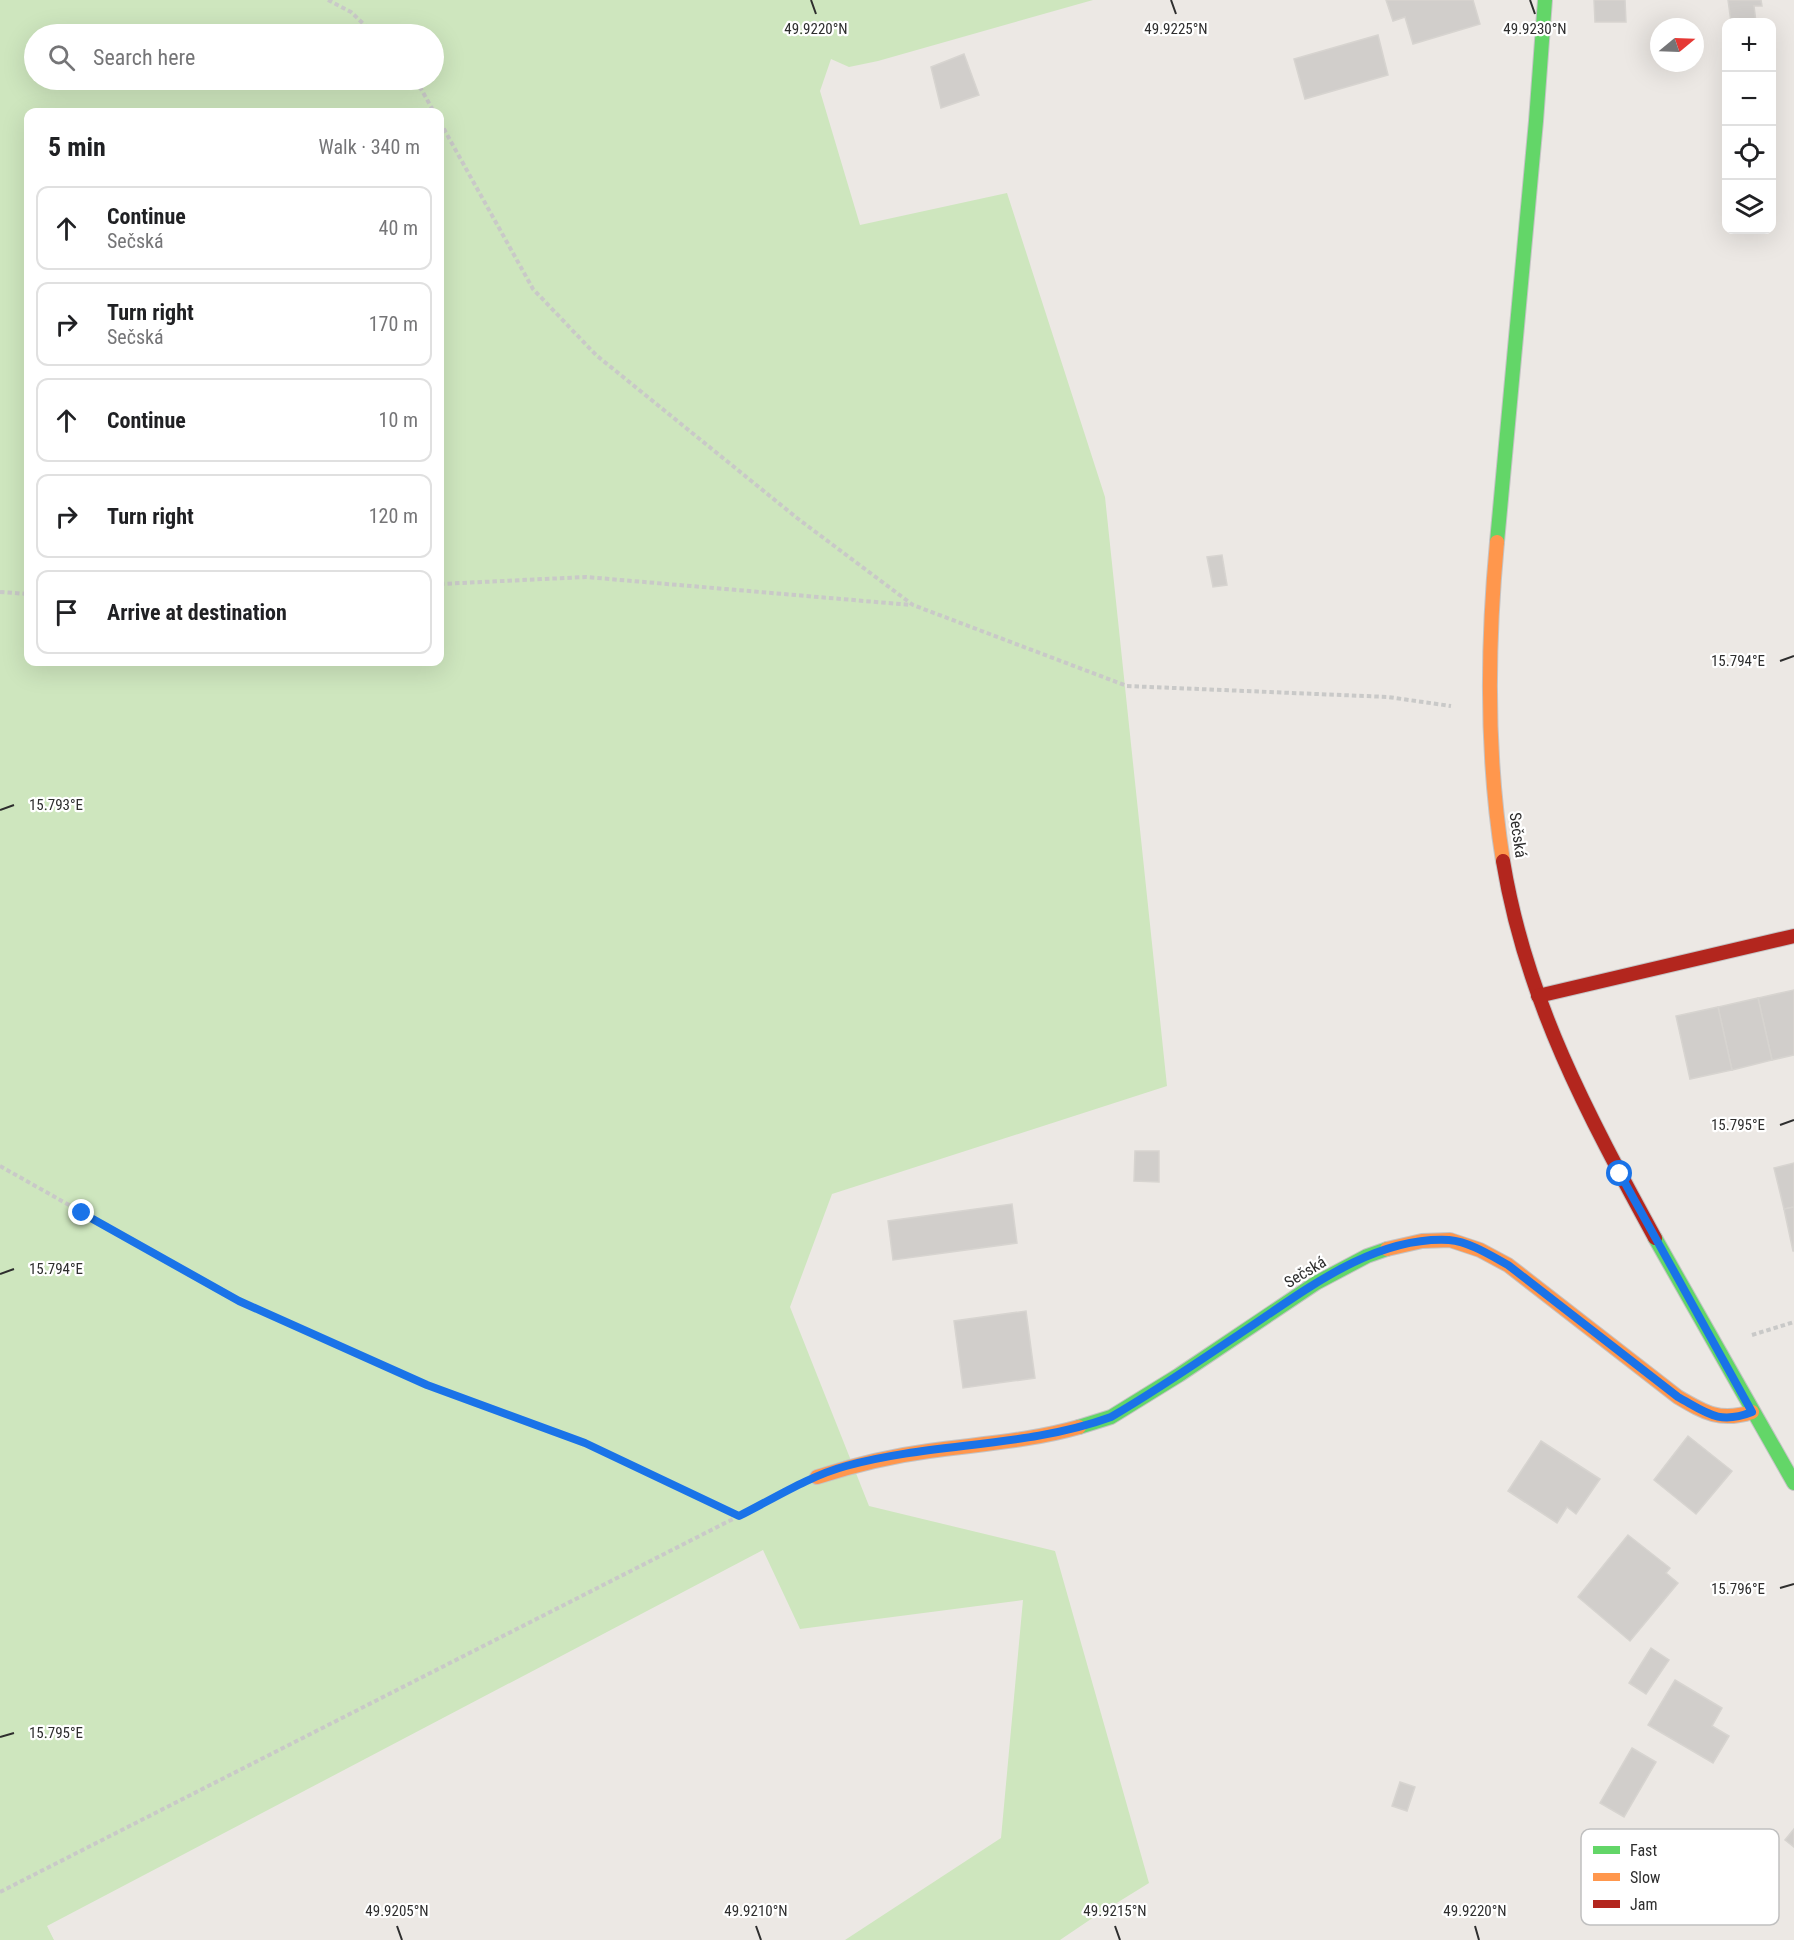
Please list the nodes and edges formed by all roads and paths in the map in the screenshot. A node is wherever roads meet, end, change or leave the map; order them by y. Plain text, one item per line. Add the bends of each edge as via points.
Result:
1 (328, 0) edge
2 (1545, 0) edge
3 (364, 24) edge
4 (422, 90) edge
5 (432, 108) edge
6 (444, 129) edge
7 (444, 584) edge
8 (0, 592) edge
9 (24, 594) edge
10 (913, 605) junction
11 (1490, 711) junction
12 (1794, 936) edge
13 (1538, 996) junction
14 (0, 1166) edge
15 (1752, 1412) junction
16 (817, 1477) joint
17 (1794, 1483) edge
18 (739, 1516) junction
19 (0, 1892) edge

1 - 3 path
2 - 11 street, Sečská via 1540,97 1496,556
4 - 5 path
6 - 10 path via 533,289 596,355 796,518
7 - 10 path via 586,577
8 - 9 path
10 - 11 path via 1127,686 1388,697
11 - 13 street, Sečská via 1494,778 1509,890
12 - 13 street
13 - 15 street, Sečská via 1577,1090 1620,1174
14 - 18 path via 239,1301 427,1385 585,1443
15 - 16 street, Sečská via 1725,1419 1706,1412 1678,1397 1508,1265 1453,1240 1425,1240 1371,1254 1342,1269 1111,1417 1039,1437 883,1457
15 - 17 street, Sečská
16 - 18 path
18 - 19 path

